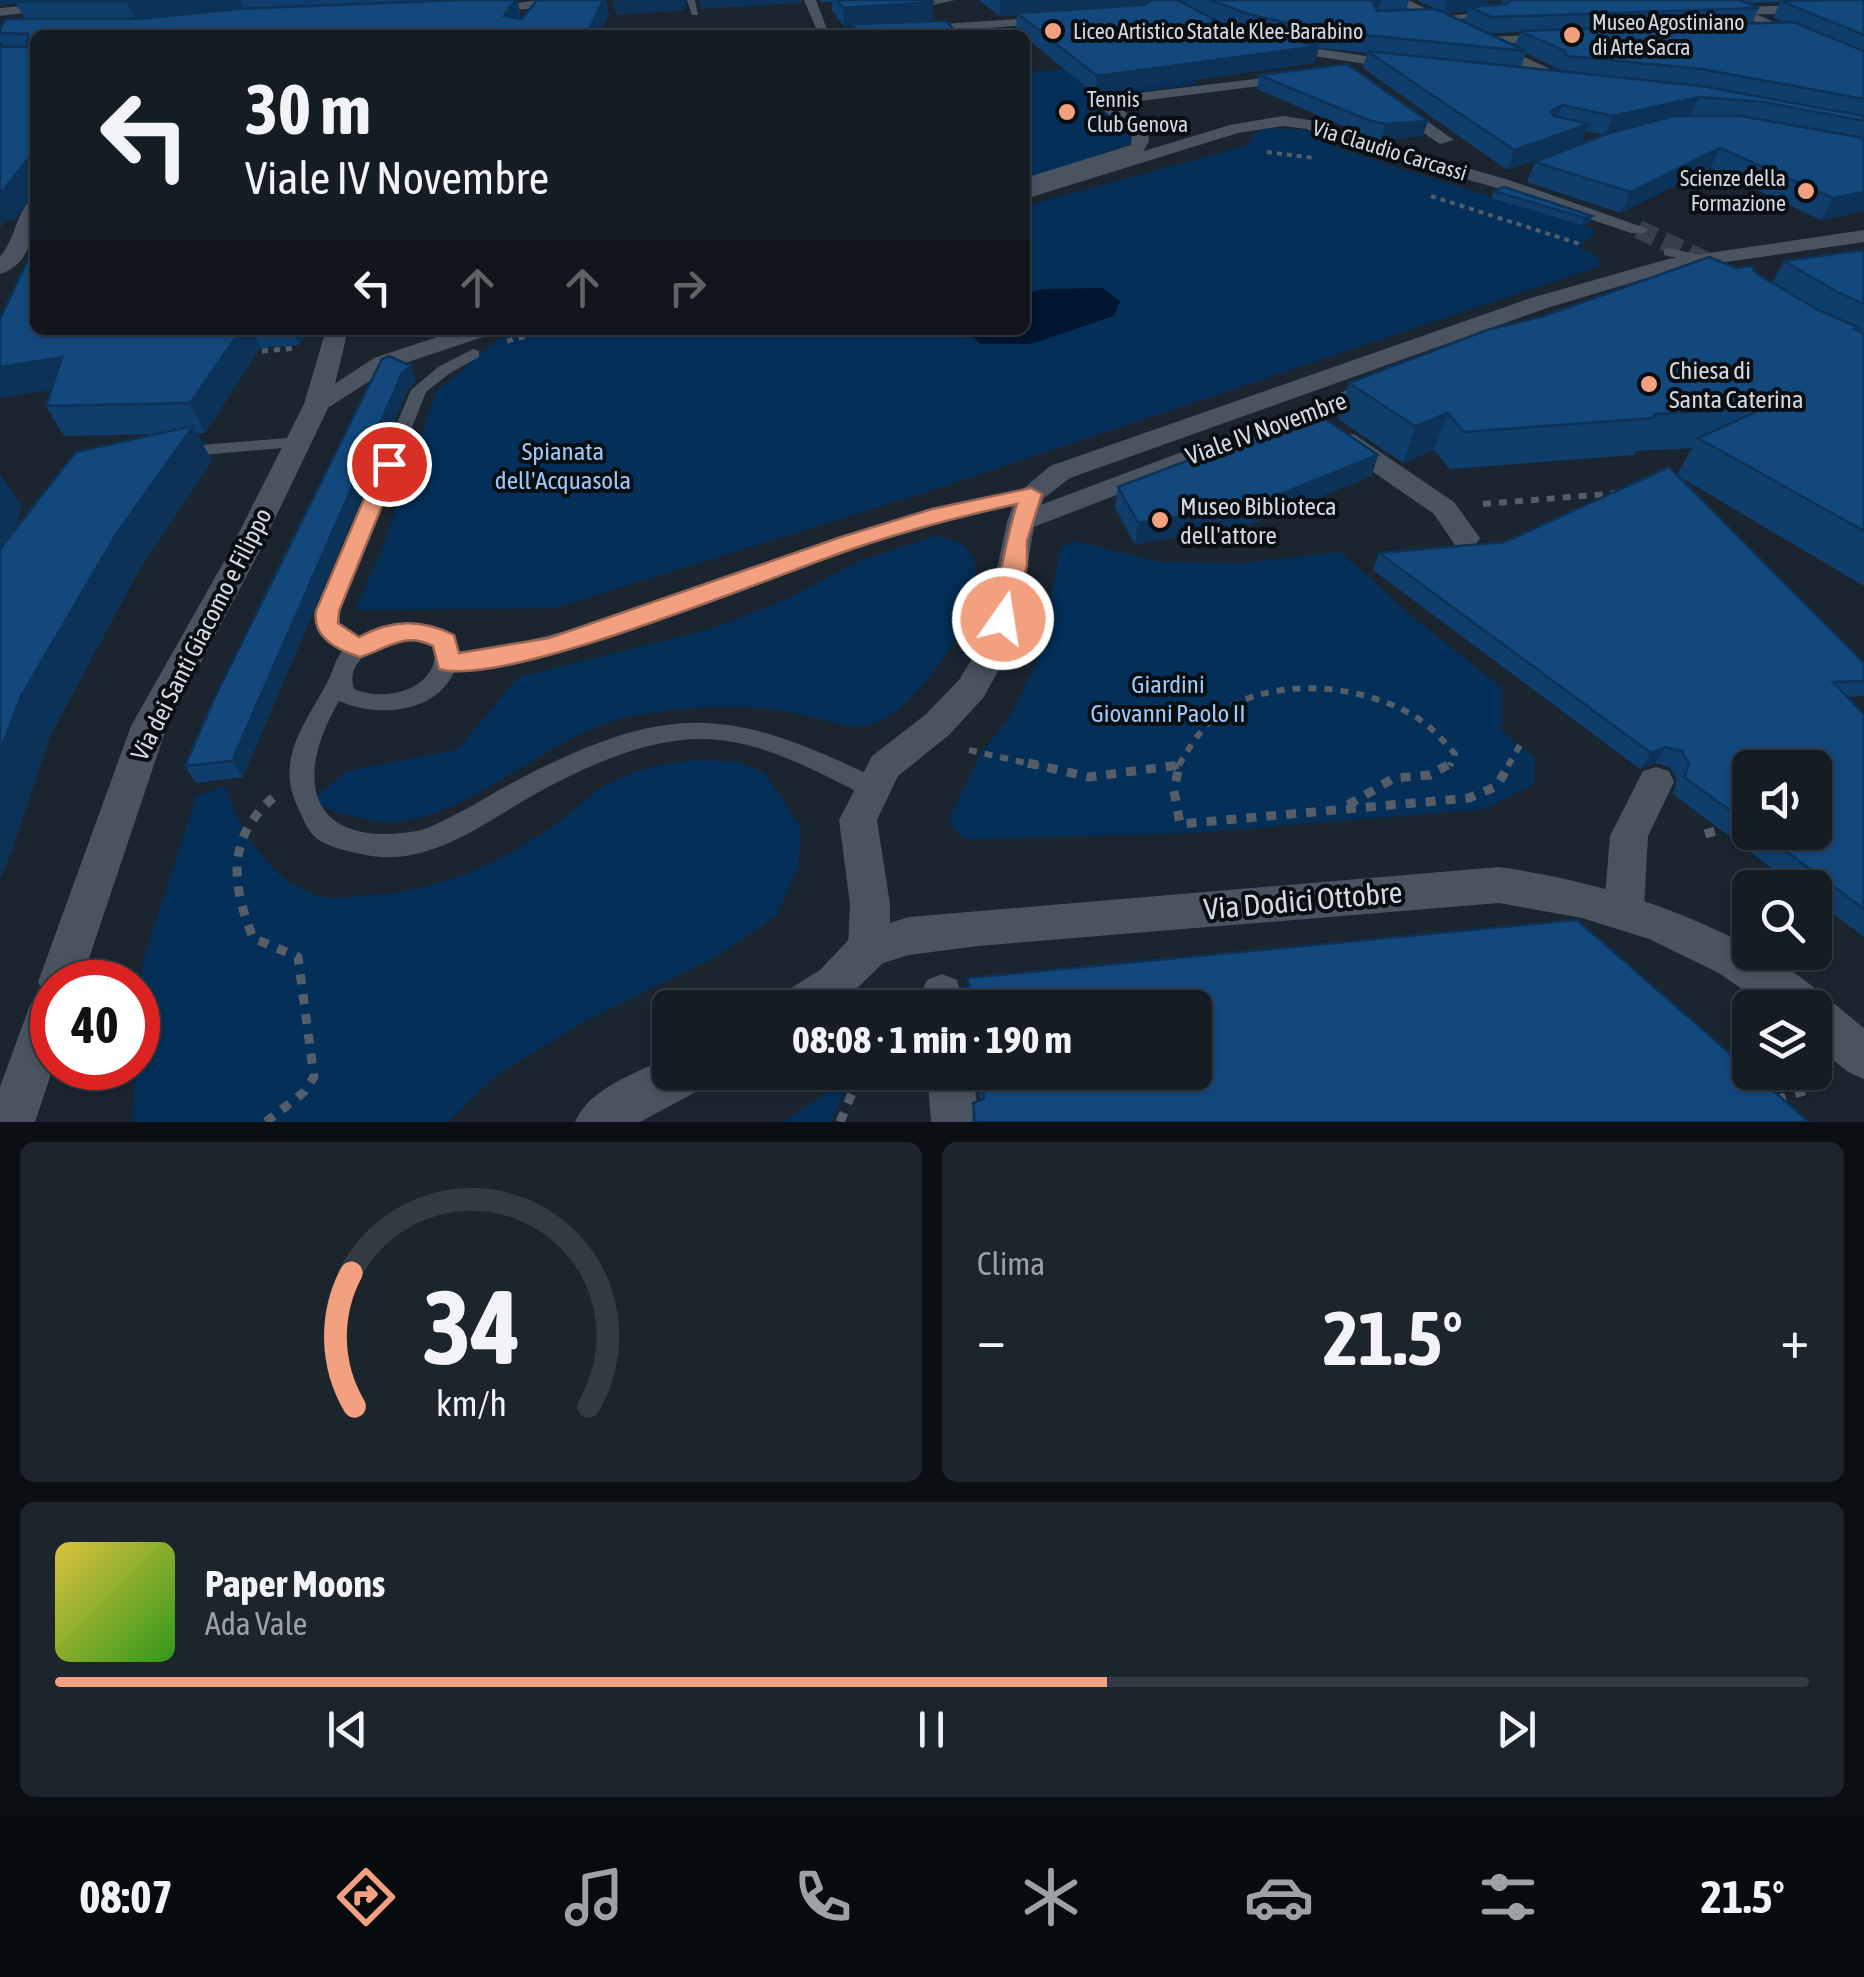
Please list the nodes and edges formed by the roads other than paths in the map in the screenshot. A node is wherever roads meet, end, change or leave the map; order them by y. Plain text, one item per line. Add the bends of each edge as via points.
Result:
1 (126, 0) edge
2 (586, 0) edge
3 (691, 0) edge
4 (810, 0) edge
5 (949, 0) edge
6 (1042, 0) edge
7 (1398, 0) edge
8 (1711, 0) edge
9 (929, 2) edge
10 (514, 4) edge
11 (534, 5) edge
12 (1500, 6) edge
13 (1864, 8) edge
14 (455, 10) edge
15 (1737, 11) junction
16 (0, 12) edge
17 (695, 13) dead end
18 (1072, 18) junction
19 (1434, 18) junction
20 (1408, 19) edge
21 (525, 25) edge
22 (1030, 25) edge
23 (828, 30) edge
24 (890, 30) edge
25 (1785, 31) junction
26 (1740, 32) edge
27 (1574, 38) edge
28 (1256, 41) edge
29 (1483, 42) junction
30 (1864, 65) edge
31 (1432, 69) edge
32 (1309, 76) edge
33 (1511, 78) edge
34 (1571, 84) junction
35 (1590, 86) edge
36 (1379, 95) edge
37 (1446, 140) edge
38 (1522, 174) edge
39 (1030, 182) edge
40 (1500, 183) junction
41 (1030, 192) edge
42 (30, 218) edge
43 (1638, 229) tunnel mouth
44 (1864, 236) edge
45 (1674, 260) junction
46 (0, 268) edge
47 (337, 335) edge
48 (466, 335) edge
49 (473, 354) dead end
50 (317, 404) junction
51 (1306, 414) junction
52 (299, 442) junction
53 (201, 450) dead end
54 (1026, 508) junction
55 (1465, 538) dead end
56 (360, 648) junction
57 (448, 663) junction
58 (338, 684) junction
59 (1656, 782) dead end
60 (872, 787) junction
61 (1624, 908) junction
62 (869, 948) junction
63 (67, 960) edge
64 (826, 990) edge
65 (1782, 990) edge
66 (1832, 1030) edge
67 (1864, 1056) edge
68 (30, 1068) edge
69 (652, 1090) edge
70 (952, 1090) edge
71 (11, 1122) edge
72 (600, 1122) edge
73 (955, 1122) edge

1 - 16 street
2 - 11 street
3 - 17 lane
4 - 23 street
5 - 9 street
6 - 18 street
7 - 19 street
8 - 15 street
10 - 11 street
10 - 14 street
11 - 21 street
12 - 19 lane via 1491,7 1498,14
13 - 15 street
15 - 25 street
18 - 22 lane
18 - 24 street
19 - 20 street
19 - 29 street
25 - 26 street
25 - 30 street
27 - 29 street
28 - 31 street via 1349,70
29 - 34 street
32 - 39 street via 1102,101 1140,131 1137,148
33 - 34 street
34 - 35 street
36 - 37 street
38 - 40 street
40 - 41 street, Via Claudio Carcassi via 1283,121 1236,128
40 - 43 street, Via Claudio Carcassi
42 - 46 street via 18,250
44 - 45 street
45 - 51 street, Viale IV Novembre via 1666,284
45 - 54 street, Viale IV Novembre via 1060,472
47 - 50 street, Via dei Santi Giacomo e Filippo
48 - 50 street via 382,363
49 - 56 lane via 420,390 328,611 332,633
50 - 52 street, Via dei Santi Giacomo e Filippo
51 - 54 street, Viale IV Novembre
51 - 55 street via 1444,508
52 - 53 lane
52 - 63 street, Via dei Santi Giacomo e Filippo via 149,726
54 - 57 lane, Viale IV Novembre via 939,514 552,646
54 - 60 street via 997,646 970,689 885,766
56 - 57 lane via 390,633 423,630 445,642
56 - 58 lane via 341,669
57 - 58 lane via 428,688 390,704 356,702
58 - 60 lane via 308,739 304,796 324,830 362,844 413,844 466,826 578,762 642,738 707,730 769,738
59 - 61 street via 1629,836
60 - 62 street via 858,820
61 - 62 street, Via Dodici Ottobre via 1499,885 978,927
61 - 65 street, Via Dodici Ottobre via 1696,938
62 - 64 street
66 - 67 street
68 - 71 street
69 - 72 street
70 - 73 street

